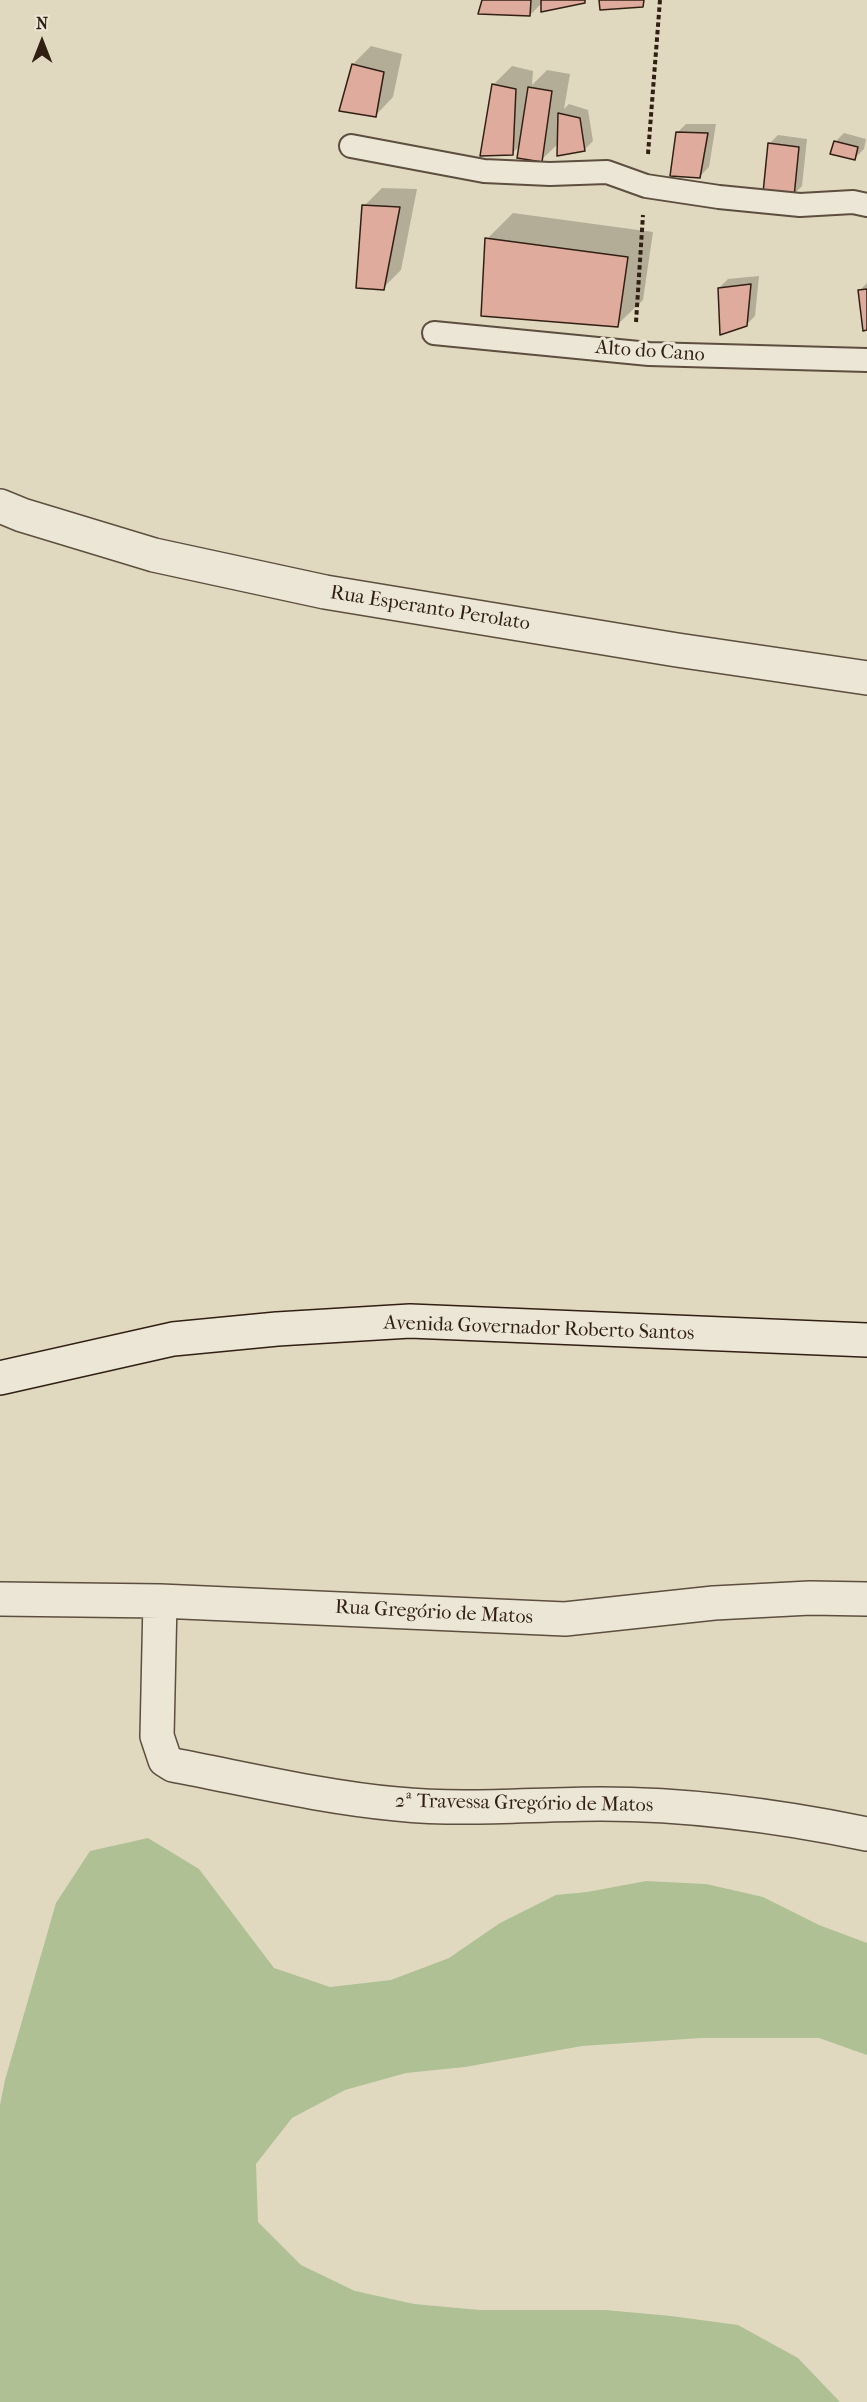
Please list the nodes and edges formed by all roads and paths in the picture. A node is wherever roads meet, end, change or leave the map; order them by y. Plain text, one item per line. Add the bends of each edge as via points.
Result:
1 (351, 146) dead end
2 (867, 205) edge
3 (434, 333) dead end
4 (867, 360) edge
5 (0, 506) edge
6 (867, 678) edge
7 (867, 1340) edge
8 (0, 1378) edge
9 (0, 1599) edge
10 (867, 1599) edge
11 (160, 1601) junction
12 (867, 1834) edge

1 - 2 lane via 484,171 608,172 645,186 719,196 800,205
3 - 4 lane, Alto do Cano via 649,354
5 - 6 street, Rua Esperanto Perolato via 154,555 325,592
7 - 8 street, Avenida Governador Roberto Santos via 410,1321 173,1339
9 - 11 street, Rua Gregório de Matos
10 - 11 street, Rua Gregório de Matos via 724,1603 565,1619
11 - 12 street, 2ª Travessa Gregório de Matos via 157,1736 165,1760 173,1765 398,1804 684,1807 795,1820

